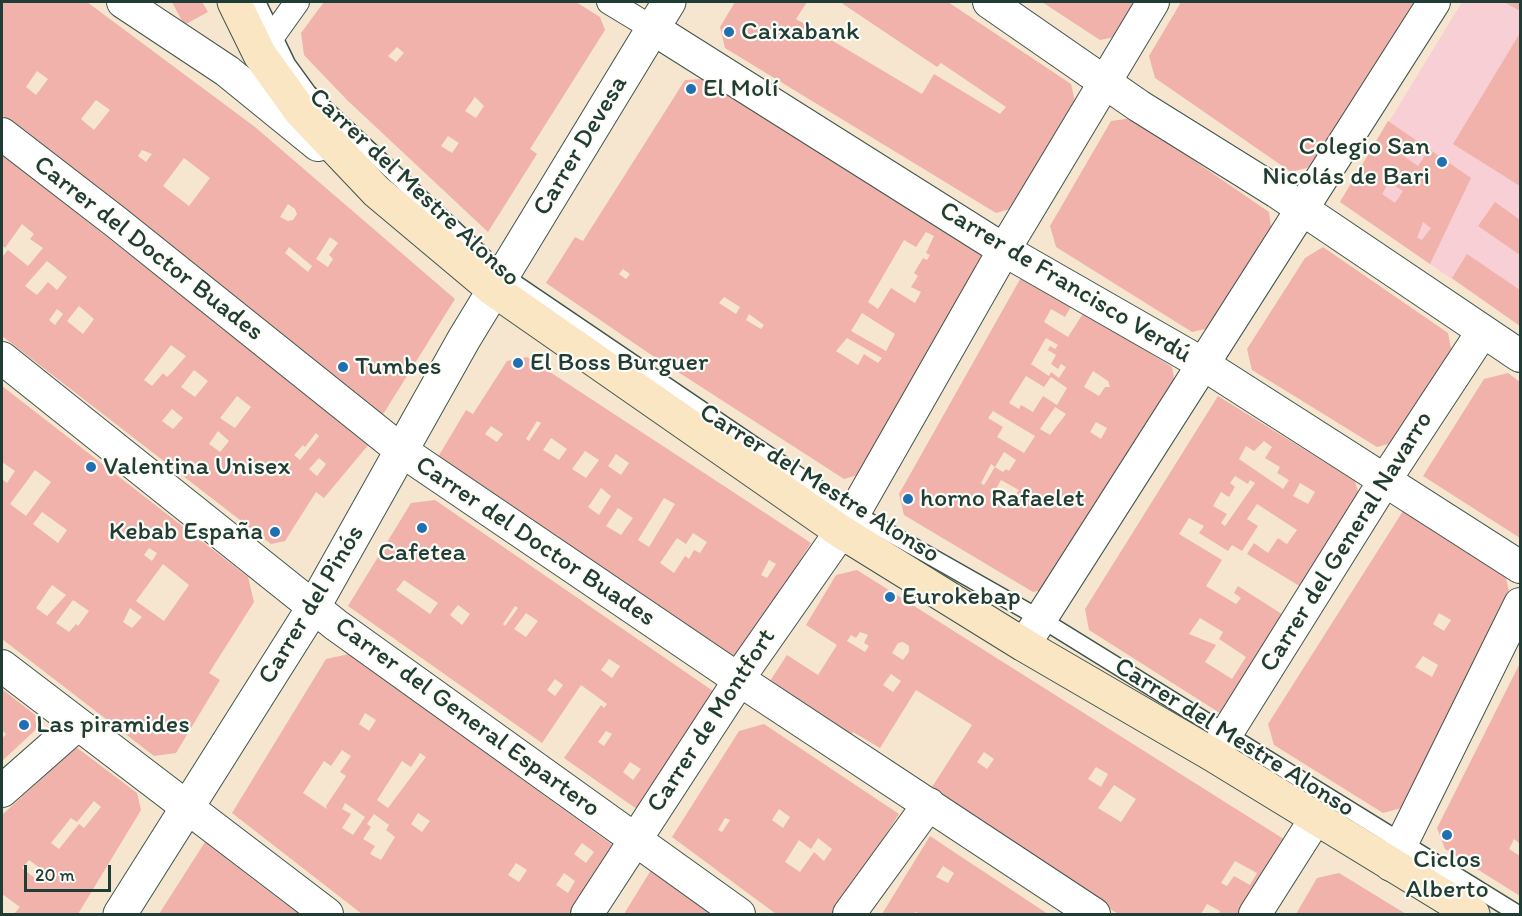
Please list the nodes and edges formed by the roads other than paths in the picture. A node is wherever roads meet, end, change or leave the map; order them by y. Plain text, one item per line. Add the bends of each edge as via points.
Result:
1 (123, 2) edge
2 (234, 2) edge
3 (257, 2) edge
4 (297, 2) edge
5 (609, 2) edge
6 (989, 2) edge
7 (1153, 2) edge
8 (1434, 2) edge
9 (660, 15) edge
10 (266, 46) junction
11 (1104, 82) junction
12 (2, 134) edge
13 (376, 191) junction
14 (1303, 209) junction
15 (1004, 250) junction
16 (498, 283) junction
17 (1482, 331) junction
18 (1521, 356) edge
19 (2, 358) edge
20 (1203, 364) junction
21 (402, 451) junction
22 (1385, 480) junction
23 (847, 522) junction
24 (1521, 567) edge
25 (1521, 604) edge
26 (313, 608) junction
27 (1033, 632) junction
28 (2, 666) edge
29 (738, 679) junction
30 (78, 724) junction
31 (1220, 744) junction
32 (2, 791) edge
33 (929, 804) junction
34 (187, 810) junction
35 (1316, 818) junction
36 (635, 838) junction
37 (1397, 854) junction
38 (120, 915) edge
39 (327, 915) edge
40 (587, 915) edge
41 (739, 915) edge
42 (849, 915) edge
43 (1094, 915) edge
44 (1255, 915) edge
45 (1473, 915) edge
46 (1518, 915) edge

1 - 13 street, Carrer del Mestre Alonso via 227,71
2 - 10 main road
3 - 10 lane
4 - 10 street
5 - 9 street, Carrer de Francisco Verdú
6 - 11 street
7 - 11 street, Carrer de Montfort
8 - 14 street
9 - 15 street, Carrer de Francisco Verdú
9 - 16 street, Carrer Devesa
10 - 13 main road, Carrer del Mestre Alonso via 301,112
10 - 16 lane, Carrer del Mestre Alonso
11 - 14 street
11 - 15 street, Carrer de Montfort
12 - 21 street, Carrer del Doctor Buades
13 - 16 main road, Carrer del Mestre Alonso
14 - 17 street
14 - 20 street
15 - 20 street, Carrer de Francisco Verdú
15 - 23 street, Carrer de Montfort
16 - 21 street, Carrer del Pinós
16 - 23 main road, Carrer del Mestre Alonso
17 - 18 street
17 - 22 street, Carrer del General Navarro
19 - 26 street, Carrer del General Espartero
20 - 22 street, Carrer de Francisco Verdú
20 - 27 street
21 - 26 street, Carrer del Pinós
21 - 29 street, Carrer del Doctor Buades
22 - 24 street, Carrer de Francisco Verdú
22 - 31 street, Carrer del General Navarro
23 - 27 main road, Carrer del Mestre Alonso
23 - 29 street, Carrer de Montfort
25 - 37 street
26 - 34 street, Carrer del Pinós
26 - 36 street, Carrer del General Espartero
27 - 31 main road, Carrer del Mestre Alonso
28 - 30 street
29 - 33 street, Carrer del Doctor Buades
29 - 36 street, Carrer de Montfort
30 - 32 street
30 - 34 street
31 - 35 main road, Carrer del Mestre Alonso
31 - 37 lane, Carrer del Mestre Alonso
33 - 42 street
33 - 43 street, Carrer del Doctor Buades
34 - 38 street, Carrer del Pinós
34 - 39 street
35 - 37 main road, Carrer del Mestre Alonso
35 - 44 street
36 - 40 street, Carrer de Montfort
36 - 41 street, Carrer del General Espartero
37 - 45 main road, Carrer del Mestre Alonso
37 - 46 lane, Carrer del Mestre Alonso

